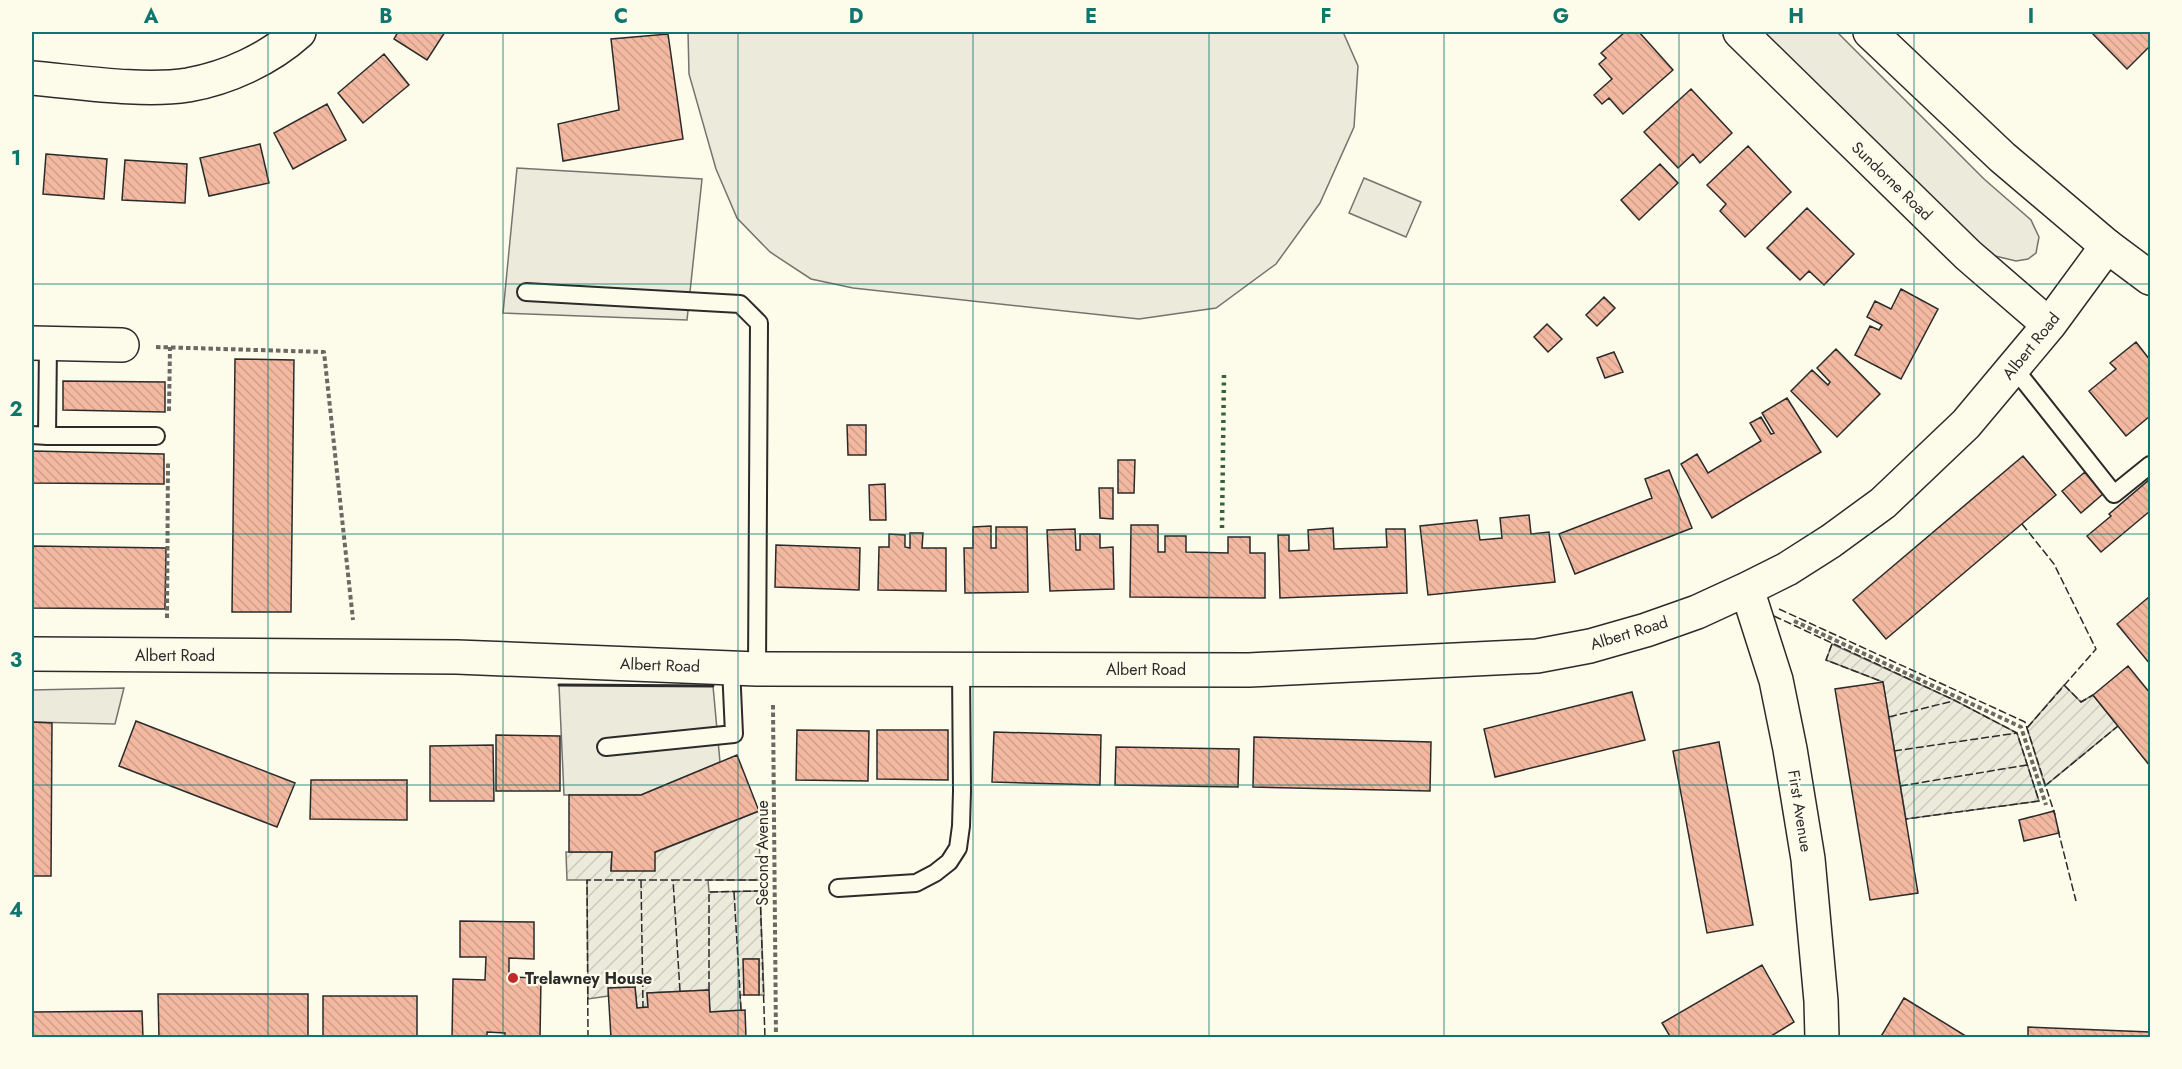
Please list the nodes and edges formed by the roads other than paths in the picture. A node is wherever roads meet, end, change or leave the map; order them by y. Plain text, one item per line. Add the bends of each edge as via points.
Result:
1 (299, 32) edge
2 (1740, 32) edge
3 (1870, 32) edge
4 (32, 78) edge
5 (2107, 246) junction
6 (2151, 278) edge
7 (526, 292) dead end
8 (2049, 325) junction
9 (40, 343) edge
10 (122, 345) road end
11 (2014, 368) junction
12 (39, 435) edge
13 (156, 436) dead end
14 (2151, 465) edge
15 (1752, 604) junction
16 (32, 654) edge
17 (754, 668) junction
18 (961, 669) junction
19 (606, 747) dead end
20 (838, 888) dead end
21 (1822, 1038) edge

1 - 4 street via 261,59 188,84 152,87
2 - 8 street, Sundorne Road via 1968,255
3 - 5 street via 2002,157
5 - 6 street
5 - 8 street, Albert Road
7 - 17 lane via 740,304 759,323
8 - 11 street, Albert Road
9 - 10 street
9 - 12 lane
11 - 14 lane via 2114,494
11 - 15 street, Albert Road via 1966,424 1883,503 1804,558
12 - 13 lane
15 - 18 street, Albert Road via 1697,612 1590,646 1538,656 1249,670
15 - 21 street, First Avenue via 1776,680 1808,860
16 - 17 street, Albert Road via 457,657
17 - 18 street, Albert Road
17 - 19 lane via 734,734
18 - 20 lane via 962,791 958,848 950,862 916,883

